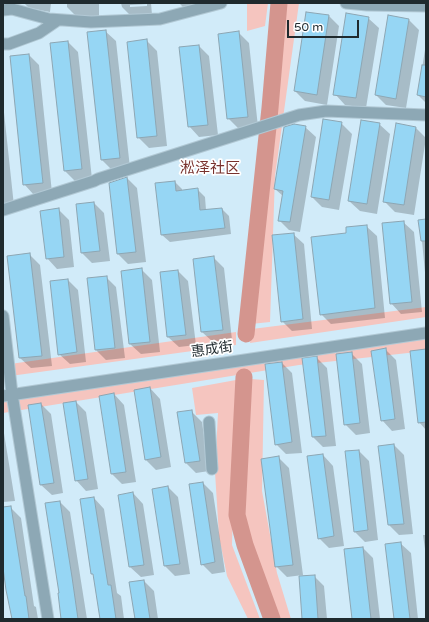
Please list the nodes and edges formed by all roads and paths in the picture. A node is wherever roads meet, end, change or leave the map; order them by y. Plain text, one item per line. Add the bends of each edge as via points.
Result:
1 (221, 3) edge
2 (346, 3) edge
3 (426, 6) edge
4 (3, 10) edge
5 (58, 20) junction
6 (3, 44) edge
7 (426, 115) edge
8 (3, 210) edge
9 (3, 316) edge
10 (426, 333) edge
11 (8, 395) edge
12 (209, 422) dead end
13 (212, 469) dead end
14 (48, 619) edge

1 - 5 street via 160,19 91,22
2 - 3 street
4 - 5 street via 12,9
5 - 6 street via 39,33
7 - 8 street via 326,111 299,115
9 - 11 street
10 - 11 street, 惠成街
11 - 14 street
12 - 13 street

